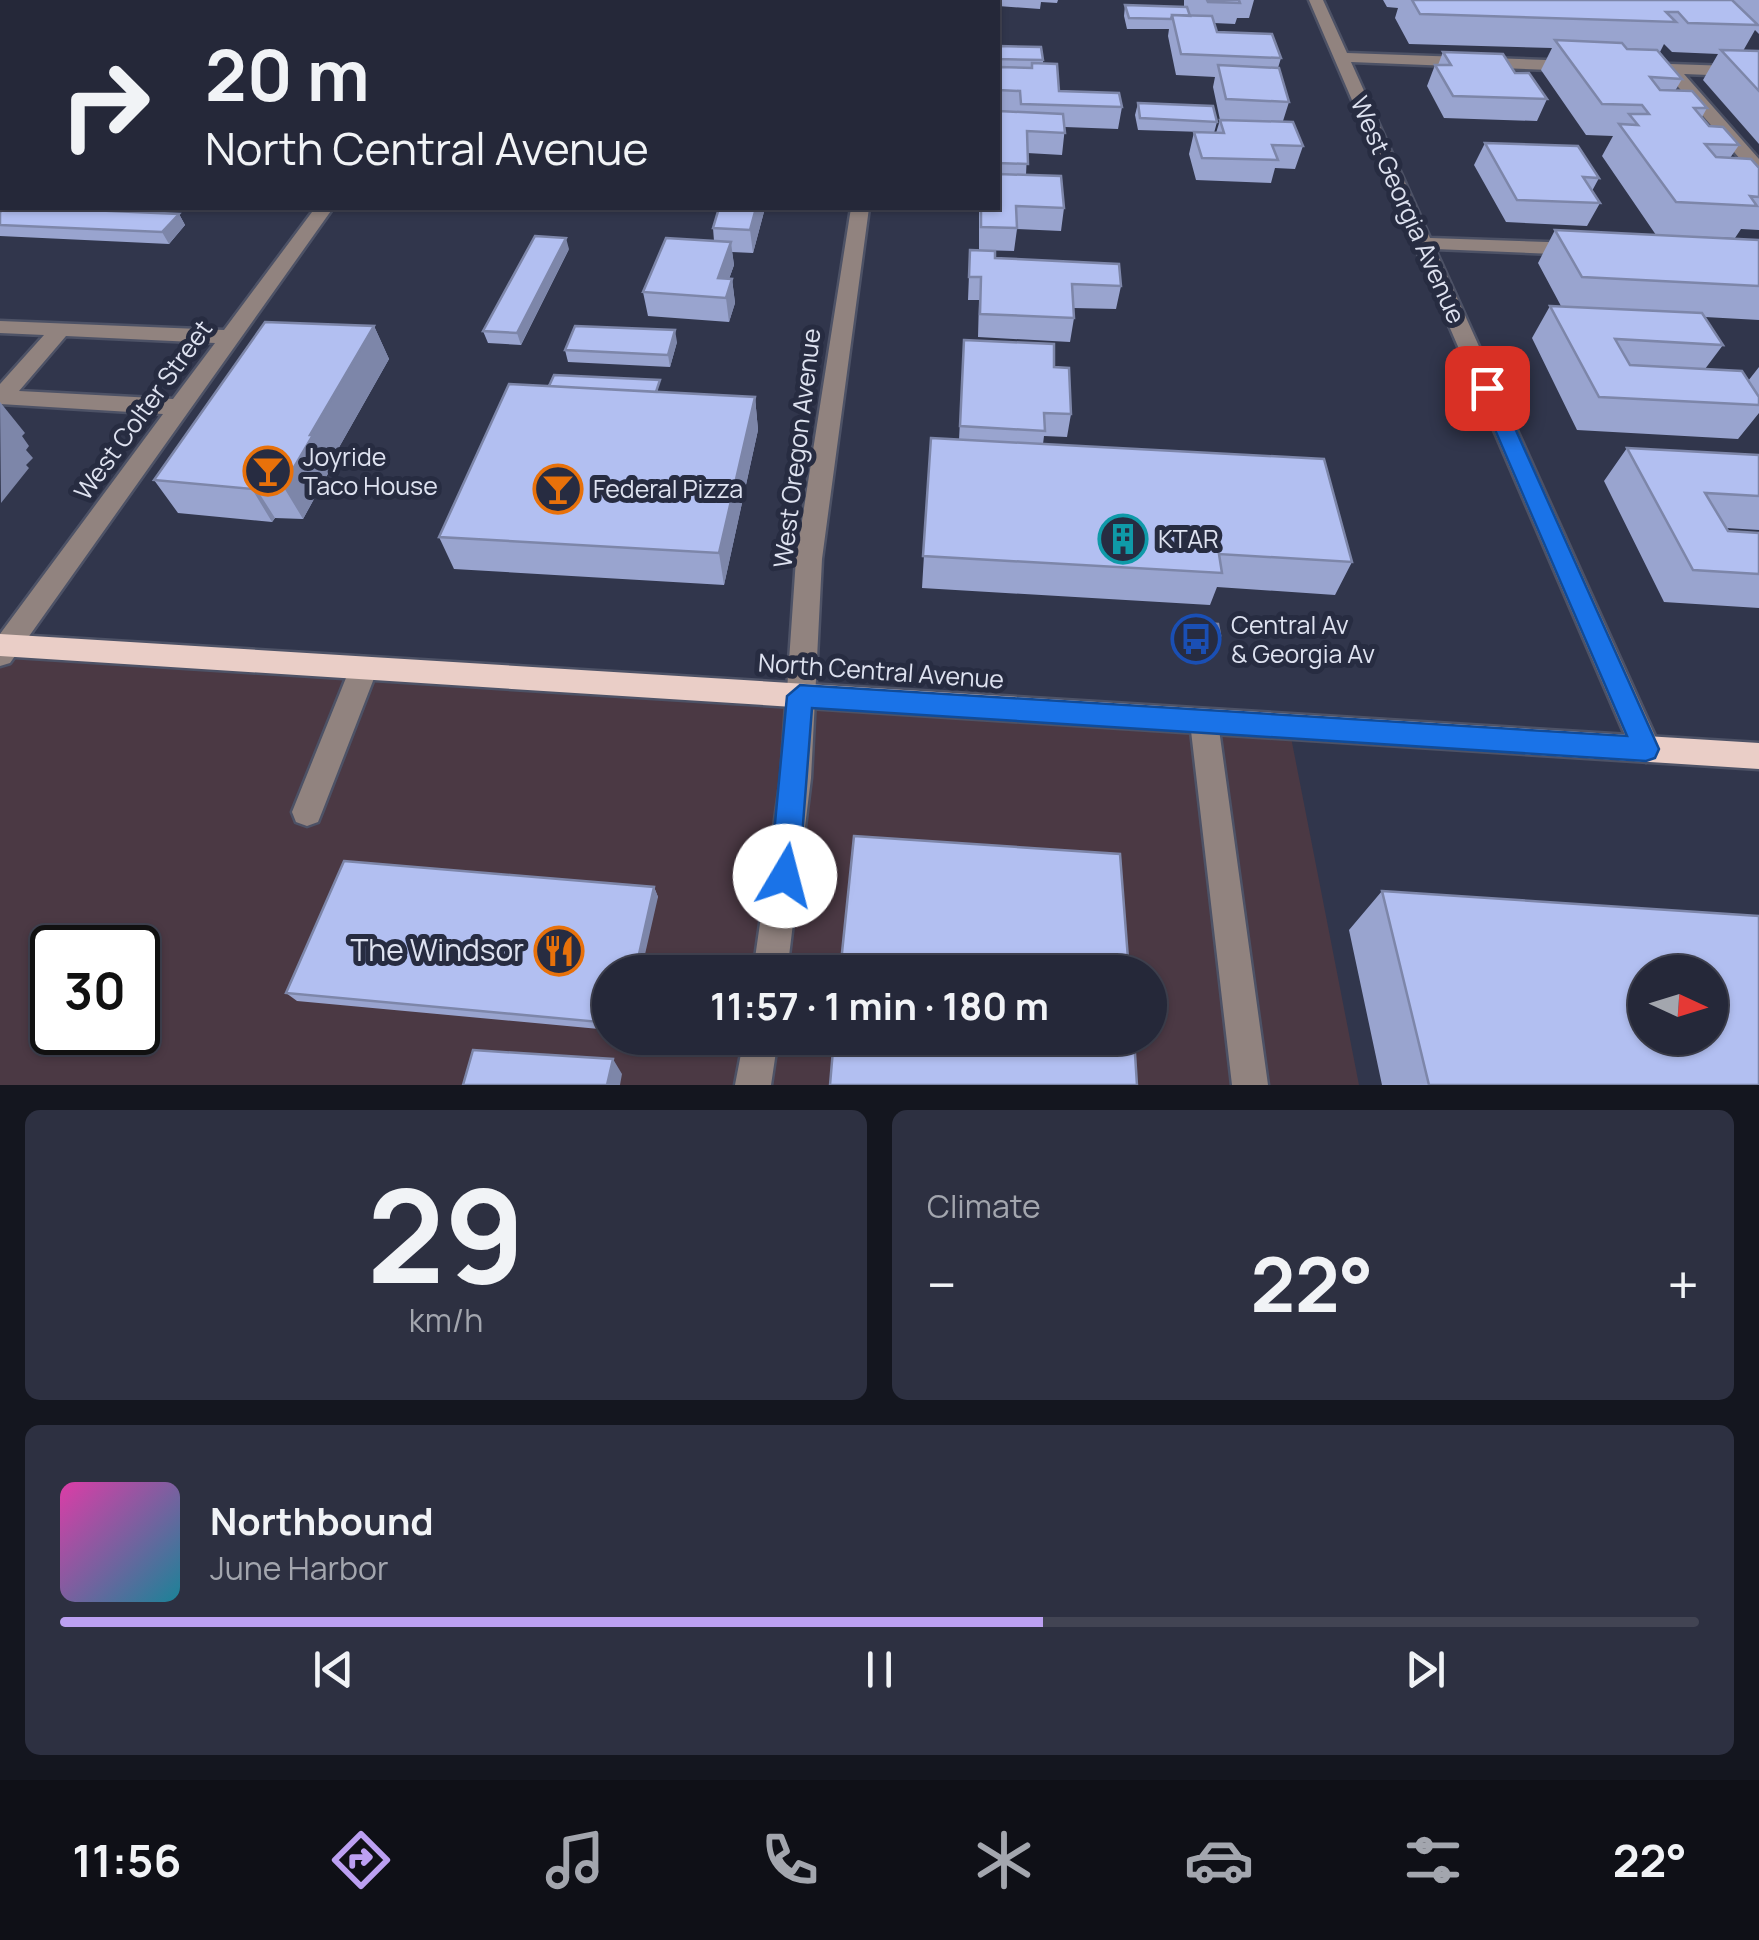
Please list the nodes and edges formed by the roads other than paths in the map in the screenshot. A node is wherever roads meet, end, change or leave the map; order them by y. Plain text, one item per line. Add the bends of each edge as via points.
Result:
1 (1316, 0) edge
2 (1341, 57) junction
3 (1595, 67) edge
4 (1614, 67) edge
5 (1672, 70) junction
6 (1759, 72) edge
7 (1759, 170) edge
8 (323, 210) edge
9 (860, 210) edge
10 (1422, 243) junction
11 (1606, 250) edge
12 (0, 327) edge
13 (61, 329) junction
14 (231, 336) junction
15 (179, 407) junction
16 (2, 648) edge
17 (364, 668) junction
18 (800, 696) junction
19 (1204, 722) junction
20 (1646, 749) junction
21 (1759, 756) edge
22 (307, 812) dead end
23 (773, 955) edge
24 (757, 1055) edge
25 (753, 1085) edge
26 (1250, 1085) edge

1 - 2 street, West Georgia Avenue
2 - 3 street
2 - 10 street, West Georgia Avenue
4 - 5 street
5 - 6 street
5 - 7 street
8 - 14 street, West Colter Street
9 - 18 street, West Oregon Avenue via 809,559
10 - 11 street
10 - 20 street, West Georgia Avenue
12 - 13 street
13 - 14 street
13 - 15 street via 1,397
14 - 15 street, West Colter Street
15 - 16 street, West Colter Street
16 - 17 main road, North Central Avenue
17 - 18 main road, North Central Avenue
17 - 22 street
18 - 19 main road, North Central Avenue
18 - 23 street, West Oregon Avenue via 791,831
19 - 20 main road, North Central Avenue
19 - 26 street
20 - 21 main road, North Central Avenue
24 - 25 street

